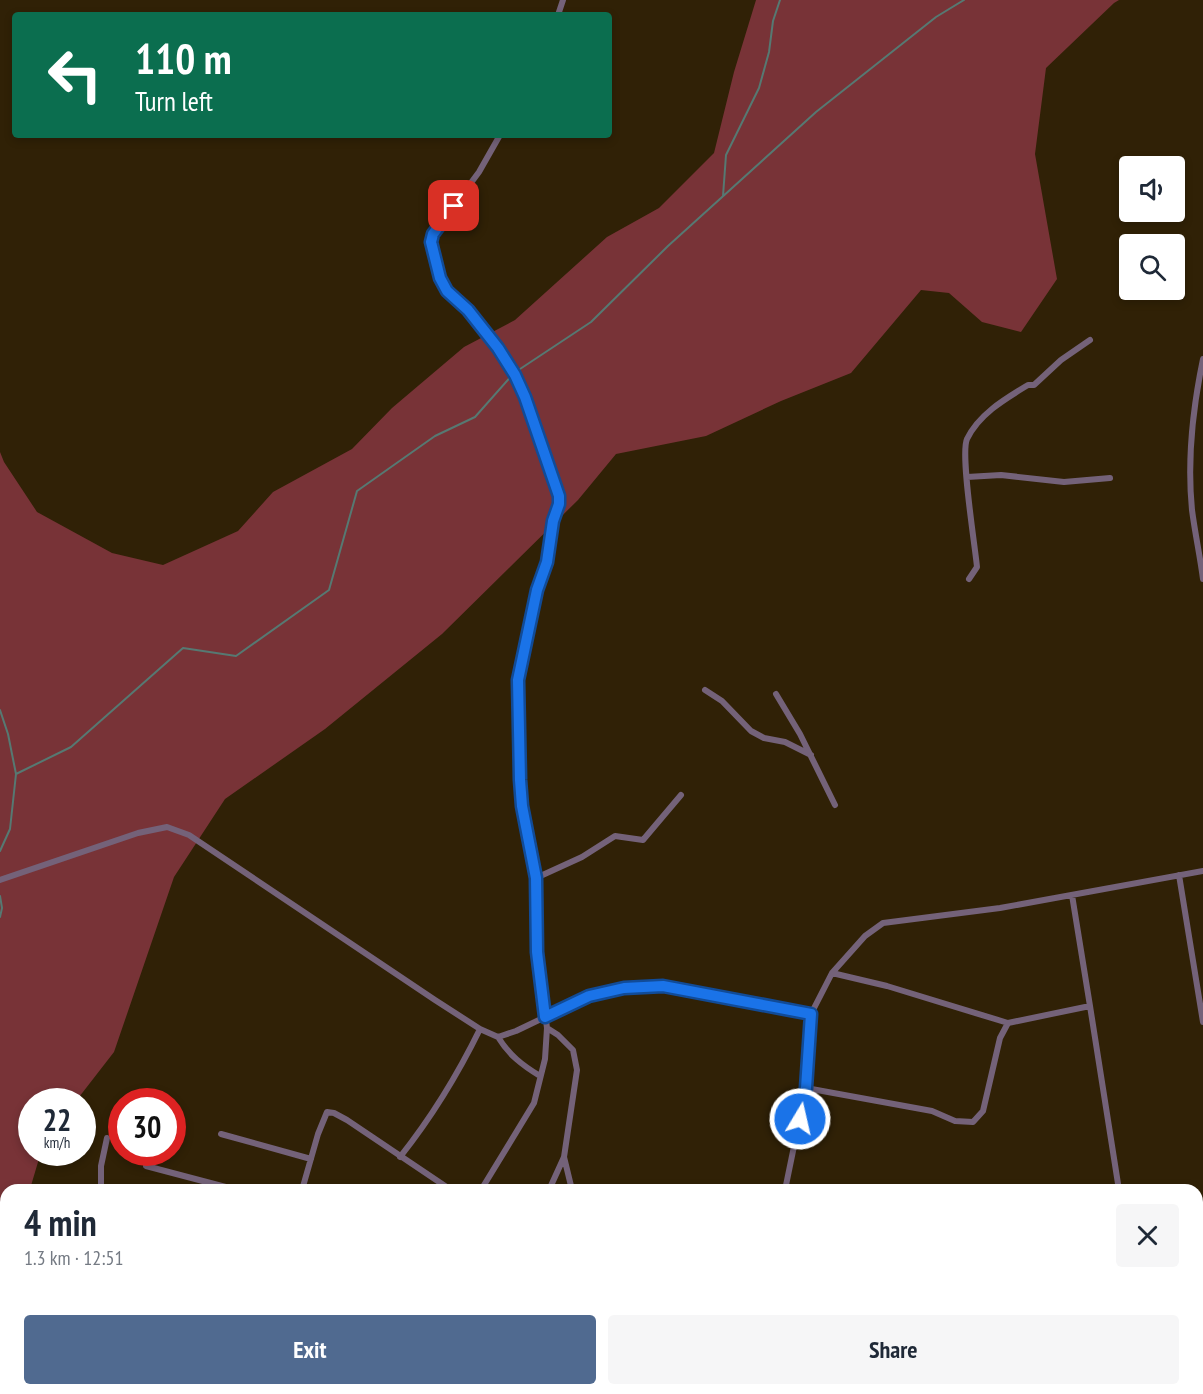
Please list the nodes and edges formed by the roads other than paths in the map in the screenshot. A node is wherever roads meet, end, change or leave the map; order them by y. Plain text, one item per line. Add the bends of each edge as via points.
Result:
1 (498, 138) edge
2 (1090, 340) dead end
3 (1203, 359) edge
4 (967, 477) junction
5 (1110, 478) dead end
6 (1201, 556) edge
7 (969, 579) dead end
8 (1203, 579) edge
9 (705, 690) dead end
10 (776, 694) dead end
11 (811, 755) junction
12 (681, 795) dead end
13 (835, 804) dead end
14 (1203, 872) edge
15 (1179, 875) junction
16 (536, 878) junction
17 (1, 880) edge
18 (1072, 895) junction
19 (832, 973) junction
20 (1090, 1006) junction
21 (811, 1014) junction
22 (545, 1017) junction
23 (1203, 1022) edge
24 (1008, 1023) junction
25 (547, 1028) junction
26 (480, 1029) junction
27 (498, 1037) junction
28 (540, 1076) junction
29 (806, 1088) junction
30 (221, 1134) dead end
31 (107, 1138) dead end
32 (400, 1157) junction
33 (564, 1157) junction
34 (311, 1160) junction
35 (146, 1166) dead end
36 (100, 1184) edge
37 (214, 1184) edge
38 (304, 1184) edge
39 (442, 1184) edge
40 (485, 1184) edge
41 (552, 1184) edge
42 (571, 1184) edge
43 (786, 1184) edge
44 (1118, 1184) edge

1 - 16 street via 431,242 442,284 468,310 515,375 559,496 518,680 522,806
2 - 4 street via 1034,385 1023,388 981,417 966,441
3 - 6 street via 1195,396 1191,461 1192,509
4 - 5 street via 1001,475 1064,482
4 - 7 street via 977,567
6 - 8 street
9 - 11 street via 722,701 751,731
10 - 11 street
11 - 13 street
12 - 16 street via 643,840 615,836 582,857
14 - 15 street
15 - 18 street
15 - 23 street
16 - 22 street via 537,952
17 - 26 street via 138,833 167,827 180,830
18 - 19 street via 884,923 865,936
18 - 20 street
19 - 21 street
19 - 24 street
20 - 24 street
20 - 44 street
21 - 22 street via 663,986 624,988 589,996
21 - 29 street
22 - 25 street
22 - 27 street
24 - 29 street via 1000,1038 983,1111 973,1122
25 - 28 street
25 - 33 street via 573,1050 577,1070
26 - 27 street
26 - 32 street via 419,1133
27 - 28 street via 507,1052
28 - 40 street via 534,1103
29 - 43 street
30 - 34 street
31 - 36 street
32 - 34 street via 347,1120 327,1112
32 - 39 street
33 - 41 street
33 - 42 street
34 - 38 street
35 - 37 street

